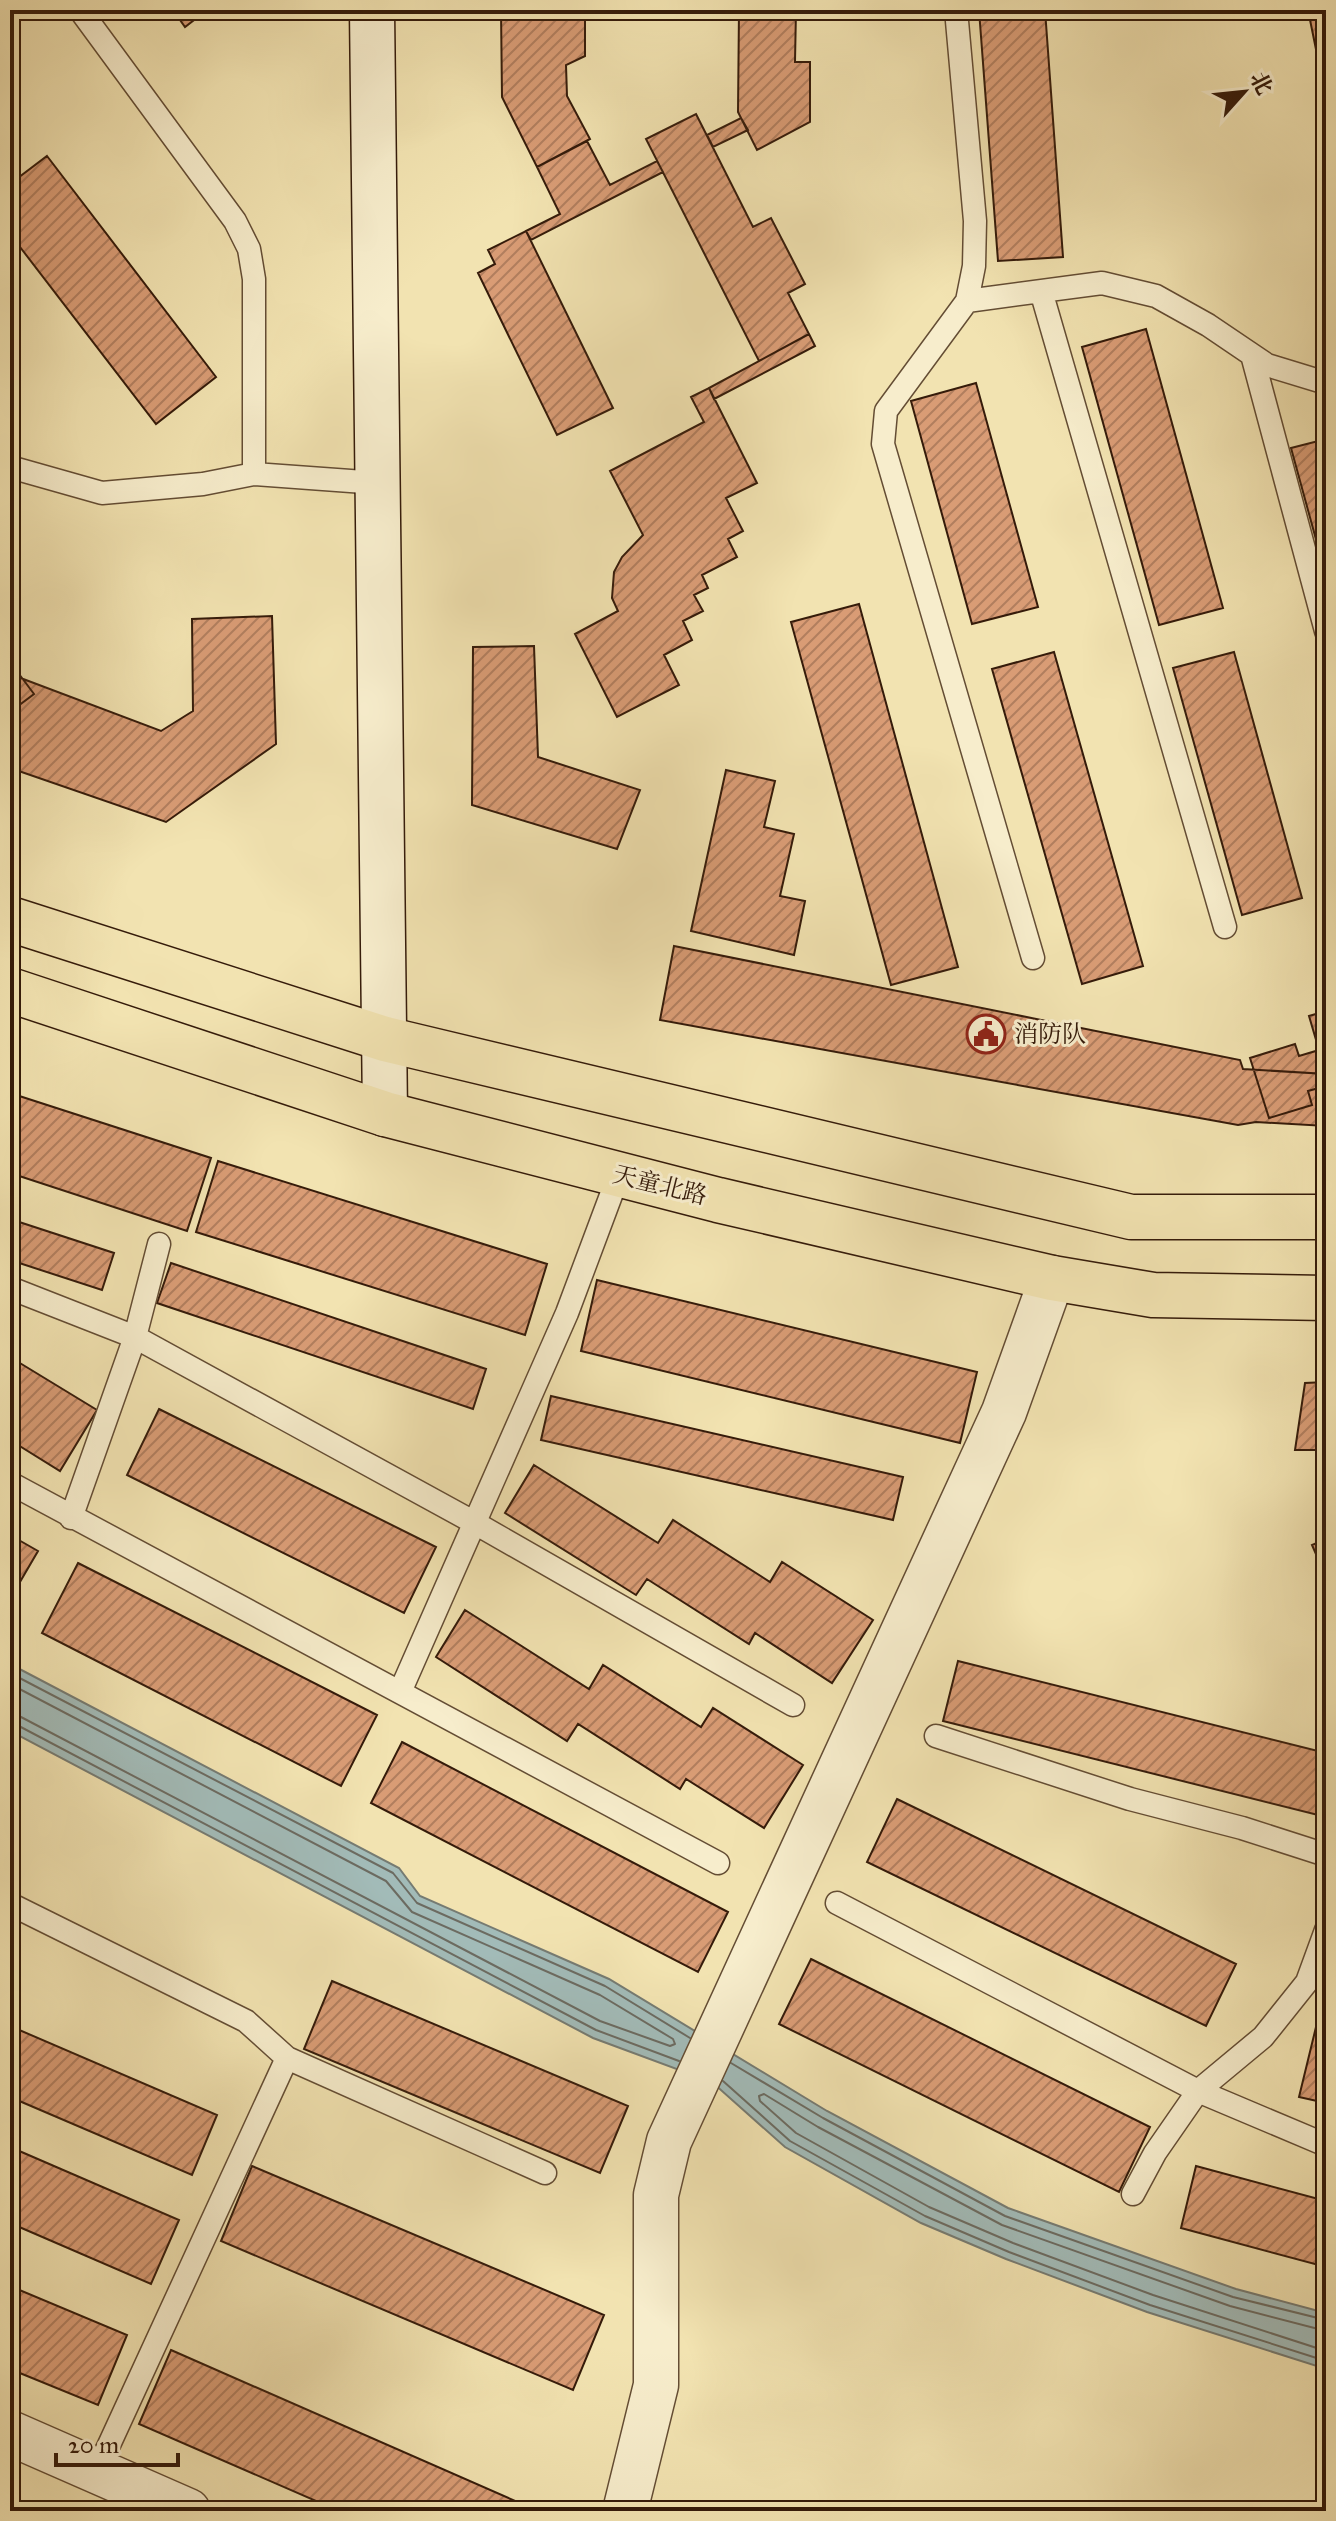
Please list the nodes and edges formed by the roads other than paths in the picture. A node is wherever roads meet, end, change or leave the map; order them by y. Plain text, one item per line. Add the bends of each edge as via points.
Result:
1 (80, 10) edge
2 (372, 10) edge
3 (956, 10) edge
4 (1041, 291) junction
5 (967, 301) junction
6 (1252, 355) junction
7 (1326, 383) edge
8 (10, 467) edge
9 (254, 474) junction
10 (378, 483) junction
11 (1326, 631) edge
12 (10, 919) edge
13 (1225, 927) dead end
14 (1033, 958) dead end
15 (10, 990) edge
16 (385, 1039) junction
17 (385, 1114) junction
18 (619, 1174) junction
19 (1326, 1217) edge
20 (159, 1244) dead end
21 (1052, 1278) junction
22 (10, 1288) edge
23 (1326, 1298) edge
24 (135, 1337) junction
25 (10, 1483) edge
26 (71, 1518) junction
27 (475, 1523) junction
28 (400, 1692) junction
29 (793, 1705) dead end
30 (936, 1736) dead end
31 (1326, 1855) edge
32 (718, 1863) dead end
33 (837, 1903) dead end
34 (10, 1904) edge
35 (1324, 1941) edge
36 (287, 2058) junction
37 (1198, 2091) junction
38 (1326, 2145) edge
39 (545, 2173) dead end
40 (1133, 2194) dead end
41 (10, 2433) edge
42 (97, 2471) junction
43 (188, 2511) edge
44 (625, 2511) edge

1 - 9 lane via 235,221 249,249 254,279
2 - 10 street
3 - 5 lane via 975,221
4 - 5 lane
4 - 6 lane via 1102,283 1156,296
4 - 13 lane
5 - 14 lane via 886,411 883,444
6 - 7 lane via 1267,365
6 - 11 lane
8 - 9 lane via 102,493
9 - 10 lane
10 - 16 street
12 - 16 main road
15 - 17 main road, 天童北路
16 - 17 street
16 - 19 main road via 1131,1217
17 - 18 main road, 天童北路
18 - 21 main road, 天童北路
18 - 27 lane via 567,1313
20 - 24 lane
21 - 23 main road, 天童北路 via 1153,1295
21 - 44 street via 1004,1412 669,2141 656,2195 656,2385
22 - 24 lane
24 - 26 lane
24 - 27 lane
25 - 26 lane
26 - 28 lane
27 - 28 lane
27 - 29 lane
28 - 32 lane
30 - 31 lane
33 - 37 lane
34 - 36 lane via 246,2021
35 - 37 lane via 1307,1982 1263,2037
36 - 39 lane
36 - 42 lane
37 - 38 lane
37 - 40 lane
41 - 42 street
42 - 43 street

